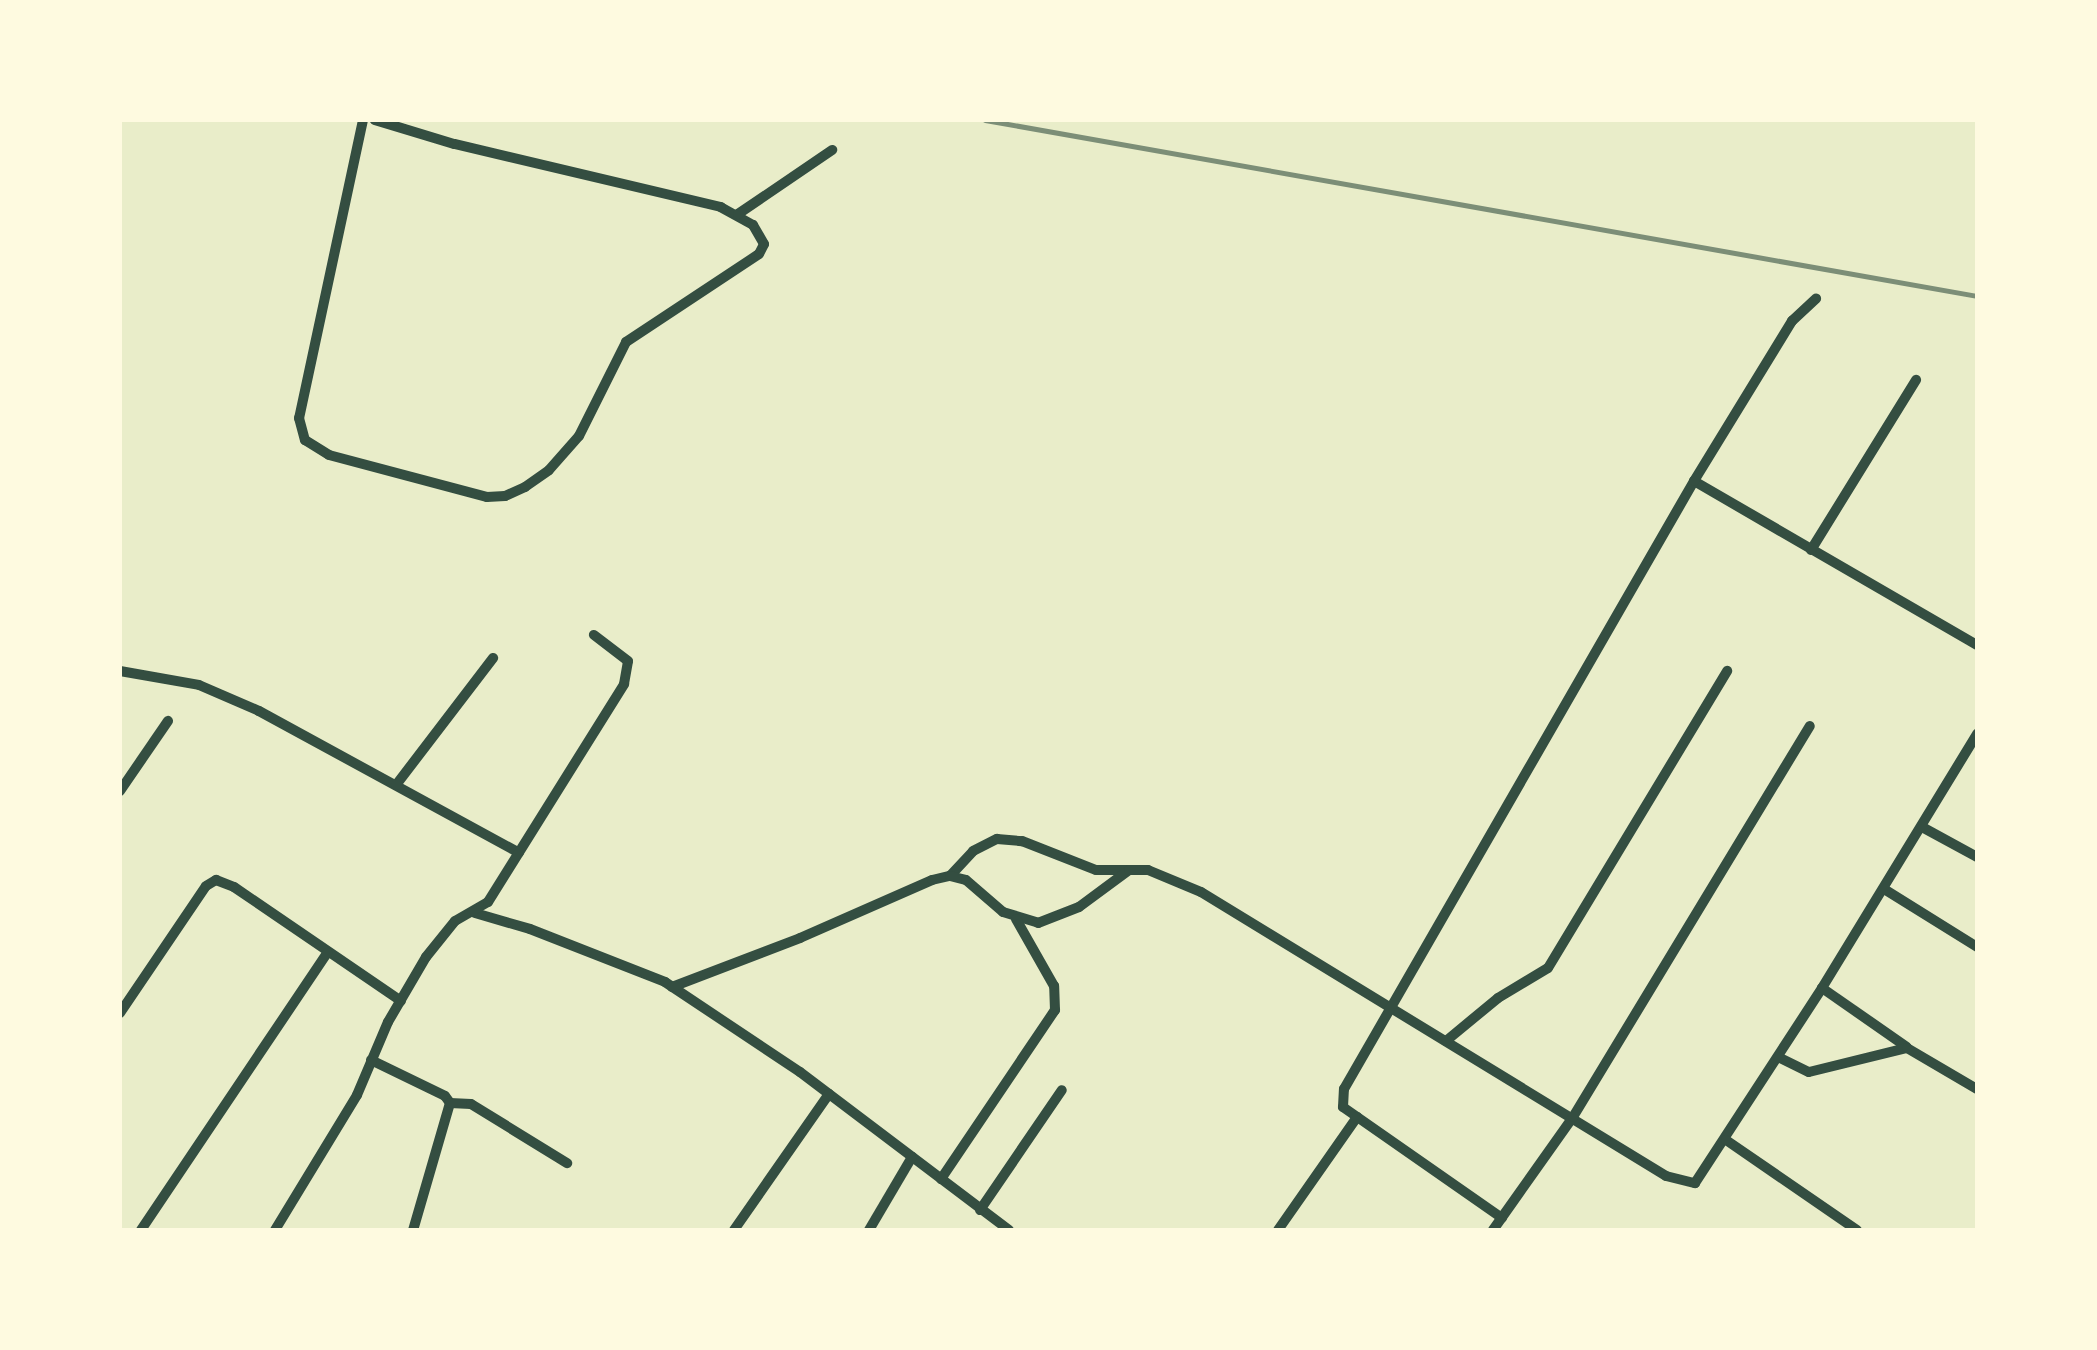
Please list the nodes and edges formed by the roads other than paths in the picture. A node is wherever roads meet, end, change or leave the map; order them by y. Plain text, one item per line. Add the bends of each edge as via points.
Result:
1 (363, 120) edge
2 (375, 120) edge
3 (832, 150) dead end
4 (738, 214) junction
5 (1816, 299) dead end
6 (1916, 380) dead end
7 (1694, 481) junction
8 (1812, 550) junction
9 (594, 635) dead end
10 (1977, 645) edge
11 (493, 658) dead end
12 (120, 670) edge
13 (1727, 671) dead end
14 (168, 722) dead end
15 (1810, 726) dead end
16 (1977, 734) edge
17 (396, 785) junction
18 (120, 791) edge
19 (1922, 826) junction
20 (520, 852) junction
21 (1977, 857) edge
22 (1129, 870) junction
23 (950, 876) junction
24 (1884, 889) junction
25 (475, 913) junction
26 (1016, 919) junction
27 (1977, 947) edge
28 (327, 953) junction
29 (672, 987) junction
30 (1822, 988) junction
31 (401, 1000) junction
32 (1390, 1008) junction
33 (120, 1013) edge
34 (1446, 1041) junction
35 (1908, 1048) junction
36 (1778, 1057) junction
37 (372, 1060) junction
38 (1977, 1089) edge
39 (1062, 1090) dead end
40 (828, 1094) junction
41 (450, 1103) junction
42 (1357, 1117) junction
43 (1573, 1117) junction
44 (1726, 1140) junction
45 (912, 1158) junction
46 (568, 1163) dead end
47 (941, 1179) junction
48 (980, 1210) junction
49 (1502, 1218) junction
50 (141, 1230) edge
51 (275, 1230) edge
52 (413, 1230) edge
53 (734, 1230) edge
54 (869, 1230) edge
55 (1009, 1230) edge
56 (1278, 1230) edge
57 (1493, 1230) edge
58 (1857, 1230) edge

1 - 4 street via 300,430 329,455 487,497 505,496 549,470 579,436 626,342 760,254 763,237
2 - 4 street
3 - 4 street
5 - 7 street via 1792,321
6 - 8 street
7 - 8 street
7 - 32 street
8 - 10 street
9 - 20 street via 628,661 624,684
11 - 17 street
12 - 17 street via 214,692
13 - 34 street via 1548,968
14 - 18 street
15 - 43 street
16 - 19 street
17 - 20 street
19 - 21 street
19 - 24 street
20 - 25 street
22 - 23 street via 1096,870 1022,841 997,839 973,850
22 - 26 street via 1053,919
22 - 32 street via 1148,870 1201,892
23 - 26 street via 978,888
23 - 29 street
24 - 27 street
24 - 30 street
25 - 29 street via 633,966
25 - 31 street via 445,930
26 - 47 street via 1054,986 1055,1010
28 - 31 street
28 - 33 street via 216,880
28 - 50 street
29 - 40 street
30 - 35 street
30 - 36 street
31 - 37 street
32 - 34 street
32 - 42 street via 1344,1089 1343,1107
34 - 43 street
35 - 36 street via 1808,1072
35 - 38 street
36 - 44 street
37 - 41 street
37 - 51 street
39 - 48 street
40 - 45 street
40 - 53 street
41 - 46 street via 471,1104
41 - 52 street
42 - 49 street
42 - 56 street
43 - 44 street via 1685,1184 1695,1184
43 - 49 street
44 - 58 street
45 - 47 street
45 - 54 street
47 - 48 street
48 - 55 street
49 - 57 street

